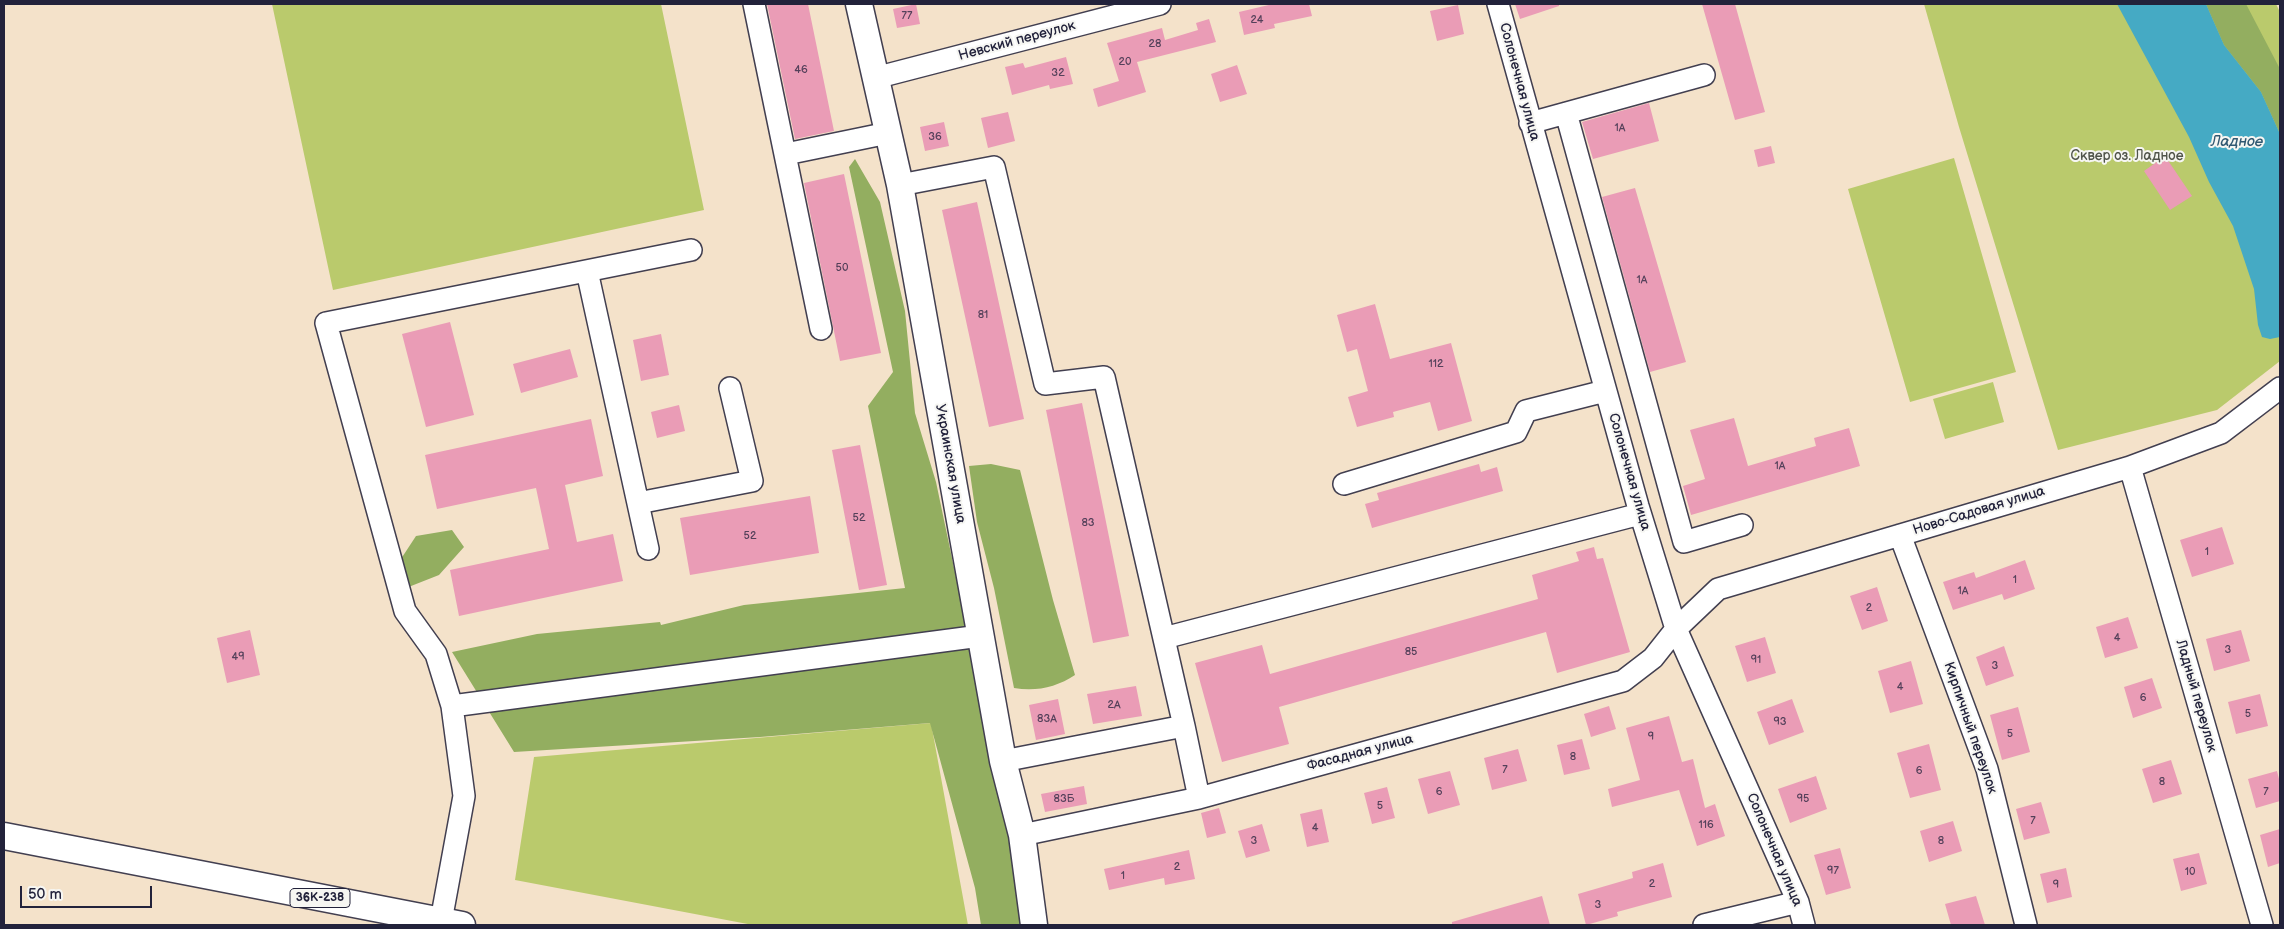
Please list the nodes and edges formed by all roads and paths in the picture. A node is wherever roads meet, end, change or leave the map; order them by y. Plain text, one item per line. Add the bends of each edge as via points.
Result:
1 (754, 4) edge
2 (859, 4) edge
3 (1160, 4) edge
4 (1498, 4) edge
5 (1127, 8) edge
6 (1704, 75) dead end
7 (874, 78) junction
8 (1566, 114) junction
9 (1530, 123) junction
10 (888, 133) junction
11 (786, 154) junction
12 (900, 185) junction
13 (691, 250) dead end
14 (587, 271) junction
15 (821, 329) dead end
16 (730, 388) dead end
17 (2280, 388) edge
18 (1605, 390) junction
19 (2130, 466) junction
20 (1344, 484) dead end
21 (638, 503) junction
22 (1640, 514) junction
23 (1742, 525) dead end
24 (1900, 535) junction
25 (648, 549) dead end
26 (1676, 629) junction
27 (980, 636) junction
28 (1164, 638) junction
29 (452, 706) junction
30 (1184, 726) junction
31 (1003, 761) junction
32 (1200, 798) junction
33 (1022, 835) junction
34 (4, 836) edge
35 (1798, 902) junction
36 (451, 923) edge
37 (1034, 925) edge
38 (1704, 925) edge
39 (1804, 925) edge
40 (2026, 925) edge
41 (2262, 925) edge

1 - 11 street
2 - 7 main road, Украинская улица
3 - 5 street, Невский переулок
4 - 9 street, Солонечная улица
5 - 7 street, Невский переулок
6 - 8 street
7 - 10 main road, Украинская улица
8 - 9 street
8 - 23 street via 1684,542
9 - 18 street, Солонечная улица
10 - 11 street
10 - 12 main road, Украинская улица
11 - 15 street
12 - 27 main road, Украинская улица
12 - 28 street via 994,166 1045,384 1104,377
13 - 14 street
14 - 21 street
14 - 29 street via 326,323 405,611 436,654
16 - 21 street via 752,481
17 - 19 street, Ново-Садовая улица via 2221,432
18 - 20 street via 1526,411 1516,432
18 - 22 street, Солонечная улица
19 - 24 street, Ново-Садовая улица
19 - 41 street, Ладный переулок
21 - 25 street
22 - 26 street, Солонечная улица
22 - 28 street
24 - 26 street, Ново-Садовая улица via 1718,589
24 - 40 street, Кирпичный переулок via 1987,769
26 - 32 street, Фасадная улица via 1653,658 1622,681
26 - 35 street, Солонечная улица
27 - 29 street
27 - 31 main road, Украинская улица
28 - 30 street
29 - 36 street via 464,796
30 - 31 street
30 - 32 street
31 - 33 main road, Украинская улица
32 - 33 street, Фасадная улица
33 - 37 main road, Украинская улица
34 - 36 main road, 36К-238
35 - 38 street
35 - 39 street, Солонечная улица

